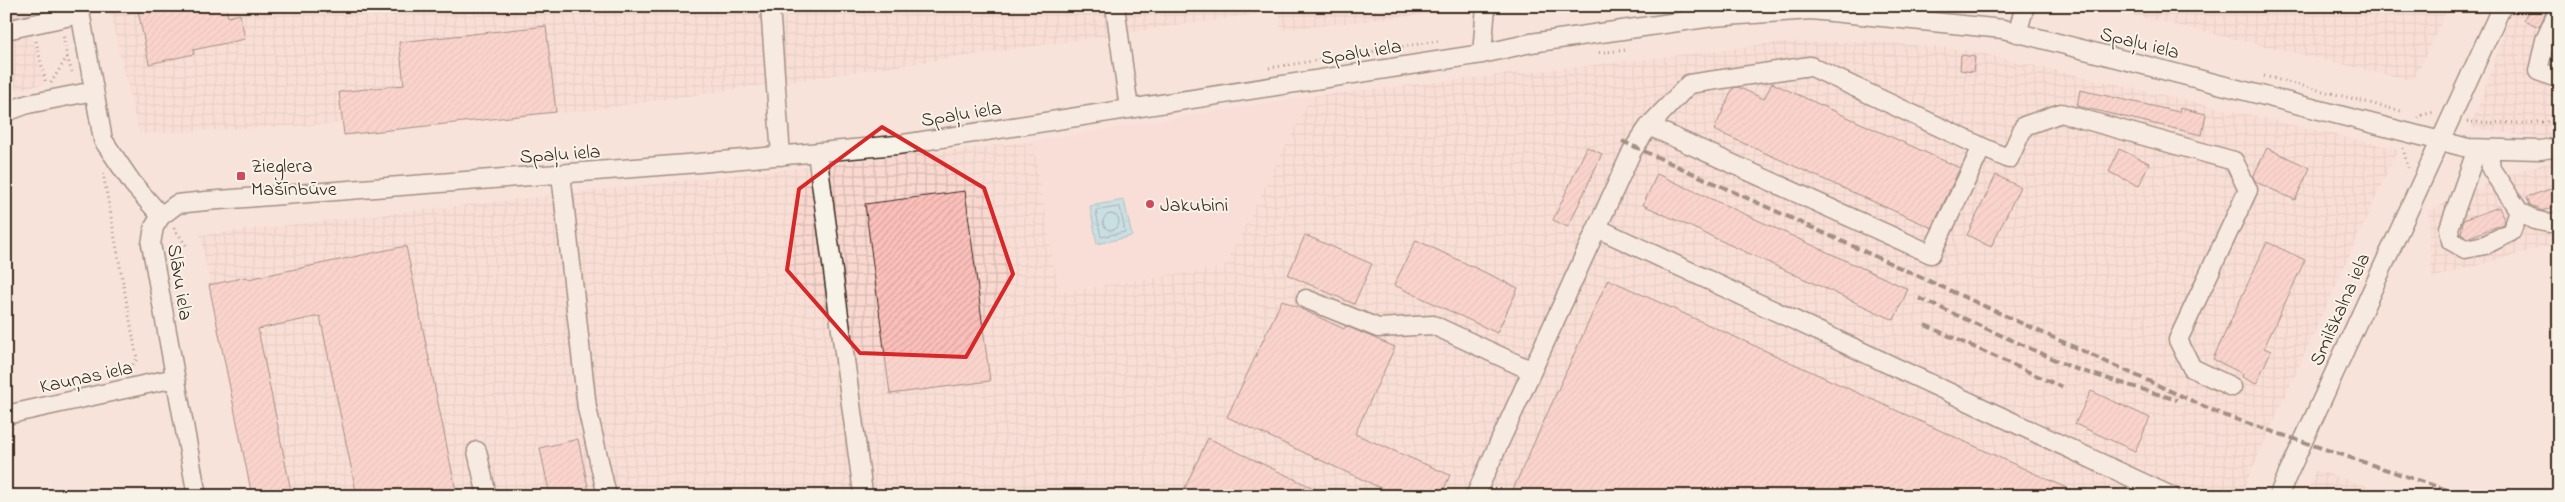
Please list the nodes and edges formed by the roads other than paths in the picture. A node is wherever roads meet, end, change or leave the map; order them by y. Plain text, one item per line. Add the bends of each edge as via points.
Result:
1 (770, 6) edge
2 (1115, 6) edge
3 (1486, 6) edge
4 (2025, 6) edge
5 (2502, 6) edge
6 (2559, 9) edge
7 (80, 10) edge
8 (6, 30) edge
9 (2017, 33) junction
10 (1482, 54) junction
11 (2559, 79) edge
12 (94, 91) junction
13 (1129, 109) junction
14 (6, 112) edge
15 (1649, 126) junction
16 (2440, 141) junction
17 (1982, 146) junction
18 (2559, 147) edge
19 (2483, 149) junction
20 (817, 153) junction
21 (781, 156) junction
22 (561, 174) junction
23 (2519, 211) junction
24 (161, 216) junction
25 (2559, 221) edge
26 (1597, 228) junction
27 (1306, 299) dead end
28 (1532, 372) junction
29 (175, 378) junction
30 (2232, 386) dead end
31 (6, 415) edge
32 (477, 451) dead end
33 (863, 493) dead end
34 (196, 496) edge
35 (488, 496) edge
36 (607, 496) edge
37 (1475, 496) edge
38 (2171, 496) edge
39 (2278, 496) edge

1 - 21 street
2 - 13 street
3 - 10 street
4 - 9 street
5 - 16 street, Smilškalna iela
6 - 11 street via 2545,40 2538,70
7 - 8 street via 60,18
7 - 12 street, Slāvu iela
9 - 10 street, Spaļu iela via 1811,10 1713,17 1531,43
9 - 16 street, Spaļu iela
10 - 13 street, Spaļu iela
12 - 14 street via 28,104
12 - 24 street, Slāvu iela via 103,140 133,184
13 - 20 street, Spaļu iela via 897,145
15 - 17 street via 1689,84 1810,66
15 - 17 street via 1931,254
15 - 26 street via 1632,151
16 - 19 street, Spaļu iela
16 - 39 street, Smilškalna iela
17 - 30 street via 2009,159 2024,126 2061,113 2234,161 2248,190 2178,340 2192,368
18 - 19 street, Spaļu iela
19 - 23 street via 2491,169
19 - 23 street via 2461,189 2449,228 2451,241 2465,249 2486,245 2511,232
20 - 21 street, Spaļu iela
20 - 33 street
21 - 22 street, Spaļu iela
22 - 24 street, Spaļu iela via 177,204
22 - 36 street via 587,408
23 - 25 street via 2534,220
24 - 29 street, Slāvu iela via 154,227 152,244
26 - 28 street
26 - 38 street
27 - 28 street via 1378,328 1433,325
28 - 37 street
29 - 31 street, Kauņas iela
29 - 34 street, Slāvu iela
32 - 35 street

